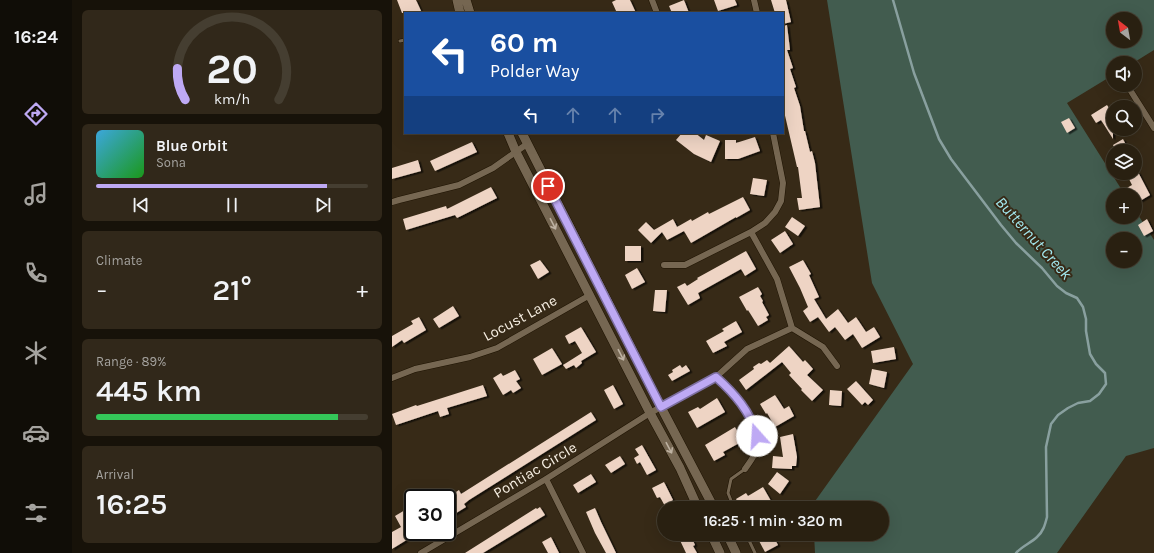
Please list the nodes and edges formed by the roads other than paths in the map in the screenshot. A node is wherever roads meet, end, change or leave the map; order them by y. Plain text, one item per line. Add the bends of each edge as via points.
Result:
1 (457, 0) edge
2 (466, 0) edge
3 (652, 0) edge
4 (754, 0) edge
5 (460, 12) edge
6 (470, 12) edge
7 (657, 12) edge
8 (757, 12) edge
9 (404, 40) edge
10 (400, 41) dead end
11 (1131, 92) edge
12 (1154, 128) edge
13 (508, 134) edge
14 (522, 134) edge
15 (773, 134) edge
16 (527, 144) junction
17 (516, 152) junction
18 (392, 202) edge
19 (751, 232) junction
20 (664, 265) dead end
21 (590, 295) junction
22 (792, 328) junction
23 (837, 366) dead end
24 (716, 377) junction
25 (392, 378) edge
26 (661, 407) junction
27 (650, 413) junction
28 (746, 468) joint
29 (546, 479) junction
30 (695, 501) edge
31 (710, 501) edge
32 (731, 501) edge
33 (714, 541) edge
34 (730, 541) edge
35 (749, 541) edge
36 (421, 553) edge
37 (583, 553) edge
38 (720, 553) edge
39 (736, 553) edge
40 (755, 553) edge

1 - 5 main road
2 - 6 main road
3 - 7 street
4 - 8 street
9 - 10 lane
11 - 12 street
13 - 17 main road
14 - 16 main road
15 - 19 street via 783,183 781,201 765,223
16 - 17 street
16 - 26 main road
17 - 18 street via 493,168 459,185
17 -> 21 main road
19 - 20 street via 686,265
19 - 22 street via 776,279
21 - 25 street, Locust Lane via 497,348 470,357 415,369
21 -> 27 main road
22 - 23 street via 822,347
22 - 24 street, Pontiac Circle via 747,349
24 - 26 street, Pontiac Circle
24 - 28 street via 740,402 754,426 757,436 756,450
26 - 27 street, Pontiac Circle
26 - 31 main road
27 - 29 street, Pontiac Circle
27 -> 30 main road
28 - 32 lane via 731,479 728,493
29 - 36 street, Pontiac Circle
29 - 37 street
33 - 38 main road
34 - 39 main road
35 - 40 lane

